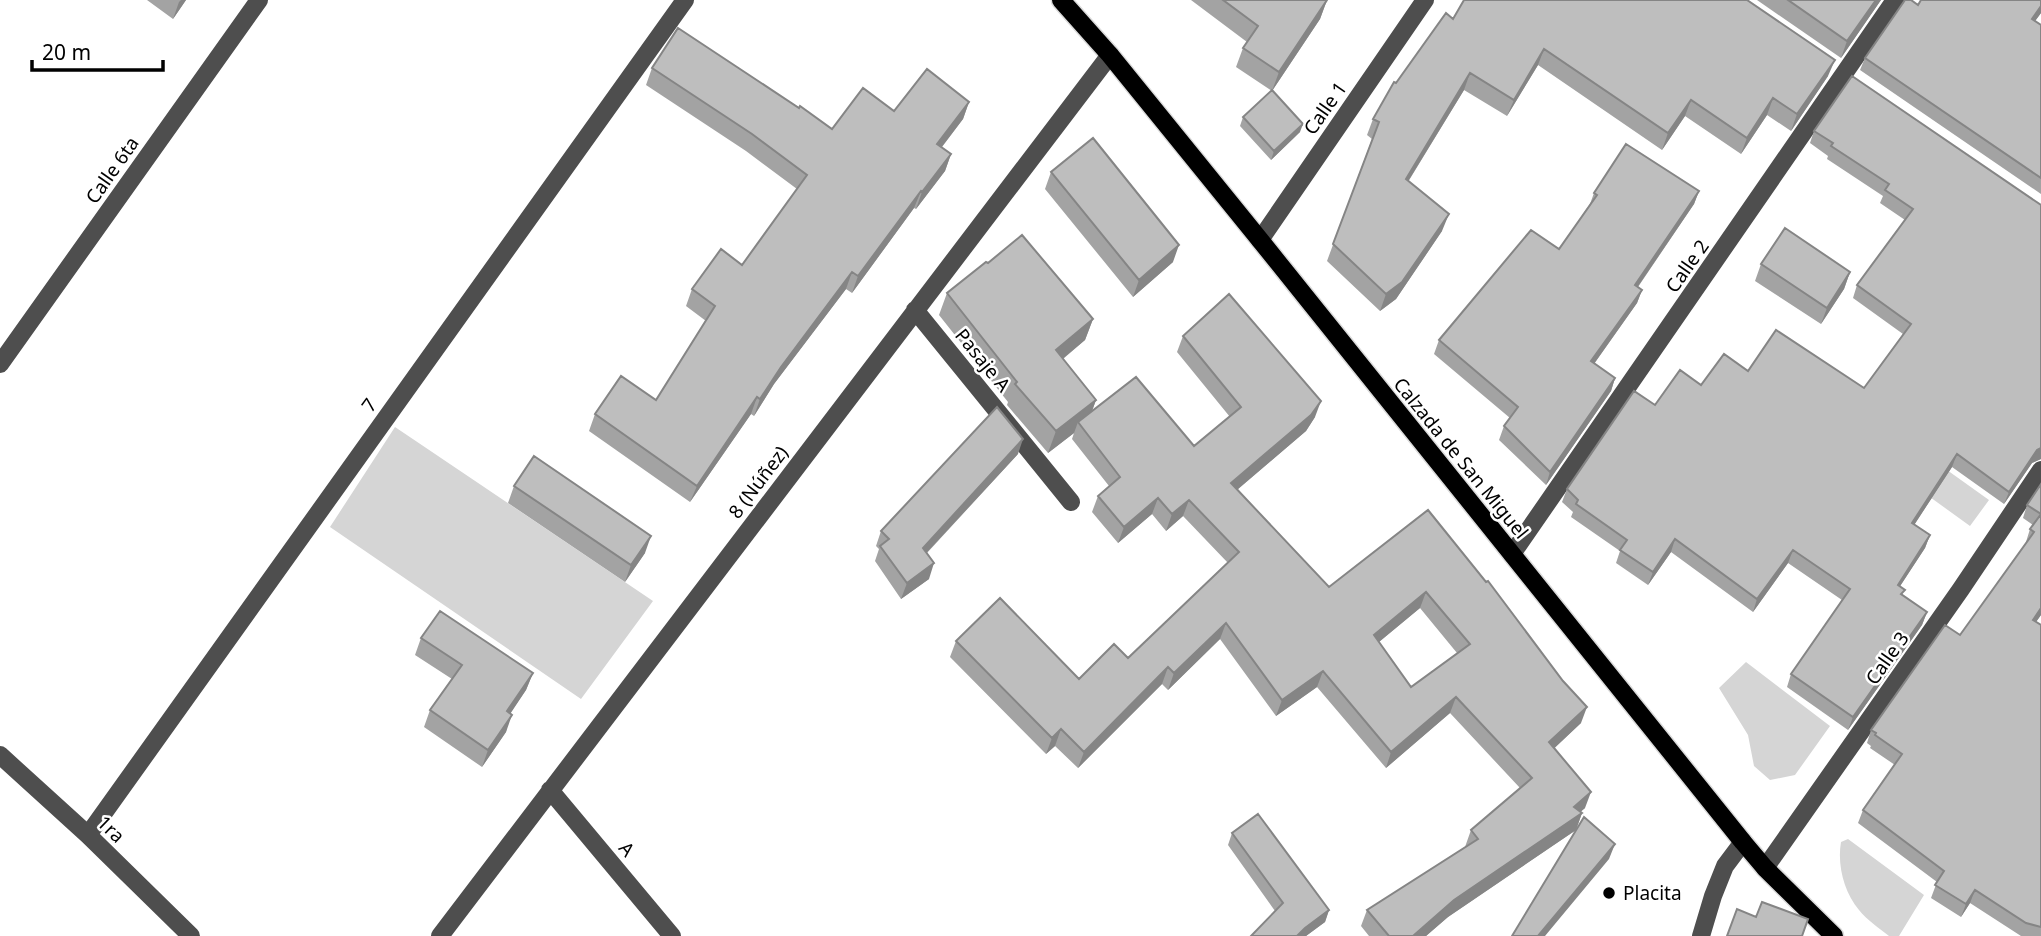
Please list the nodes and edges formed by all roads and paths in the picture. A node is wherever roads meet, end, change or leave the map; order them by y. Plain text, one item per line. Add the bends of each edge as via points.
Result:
1 (259, 0) edge
2 (685, 0) edge
3 (1062, 0) edge
4 (1425, 0) edge
5 (1895, 0) edge
6 (1110, 55) junction
7 (1260, 240) junction
8 (915, 310) junction
9 (0, 364) edge
10 (2041, 470) edge
11 (1070, 502) dead end
12 (1512, 554) junction
13 (0, 755) edge
14 (550, 790) junction
15 (88, 835) junction
16 (1743, 842) junction
17 (1765, 868) junction
18 (191, 936) edge
19 (440, 936) edge
20 (671, 936) edge
21 (1700, 936) edge
22 (1834, 936) edge

1 - 9 street, Calle 6ta
2 - 15 street, 7
3 - 6 main road, Calzada de San Miguel
4 - 7 street, Calle 1
5 - 12 street, Calle 2
6 - 7 main road, Calzada de San Miguel
6 - 8 street, 8 (Núñez)
7 - 12 main road, Calzada de San Miguel
8 - 11 street, Pasaje A
8 - 14 street, 8 (Núñez)
10 - 17 street, Calle 3
12 - 16 main road, Calzada de San Miguel
13 - 15 street, 1ra
14 - 19 street, 8 (Núñez)
14 - 20 street, A
15 - 18 street, 1ra
16 - 17 main road, Calzada de San Miguel
16 - 21 street via 1725,866
17 - 22 main road, Calzada de San Miguel

